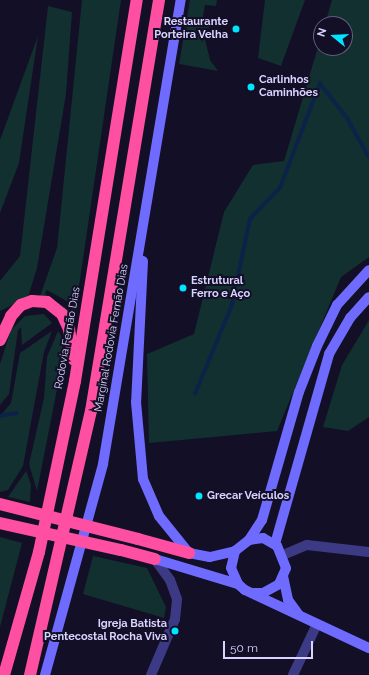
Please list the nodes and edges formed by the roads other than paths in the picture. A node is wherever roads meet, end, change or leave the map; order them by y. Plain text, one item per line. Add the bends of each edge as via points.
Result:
1 (137, 0) edge
2 (159, 0) edge
3 (181, 0) edge
4 (146, 211) junction
5 (369, 270) edge
6 (369, 297) edge
7 (0, 340) edge
8 (75, 381) junction
9 (0, 504) edge
10 (0, 523) edge
11 (249, 540) junction
12 (275, 544) junction
13 (235, 551) junction
14 (369, 552) edge
15 (189, 553) junction
16 (283, 555) junction
17 (155, 559) junction
18 (283, 576) junction
19 (238, 584) junction
20 (254, 593) junction
21 (299, 615) junction
22 (317, 624) junction
23 (369, 648) edge
24 (4, 675) edge
25 (30, 675) edge
26 (45, 675) edge
27 (151, 675) edge
28 (293, 675) edge

1 - 8 highway, Rodovia Fernão Dias
2 - 25 highway via 91,411
3 - 4 main road, Marginal Rodovia Fernão Dias
4 - 15 main road via 136,402 143,479 159,516
4 - 26 main road, Marginal Rodovia Fernão Dias via 103,464
5 - 11 main road via 337,305 317,346 299,392 262,520
6 - 12 main road via 350,318 329,354
7 - 8 highway via 11,316 21,305 32,301 47,302 62,314 69,329
8 - 24 highway, Rodovia Fernão Dias via 39,552
9 - 15 highway, bridge
10 - 17 highway, bridge
11 - 12 main road via 263,538
11 - 13 main road
12 - 16 main road
13 - 15 main road via 210,557
13 - 19 main road via 231,568
14 - 16 street via 306,545
16 - 18 main road
17 - 19 main road
17 - 27 street via 170,580 177,599 175,620
18 - 20 main road via 271,590
18 - 21 main road via 288,600
19 - 20 main road
20 - 21 main road
21 - 22 main road
22 - 23 main road
22 - 28 street

